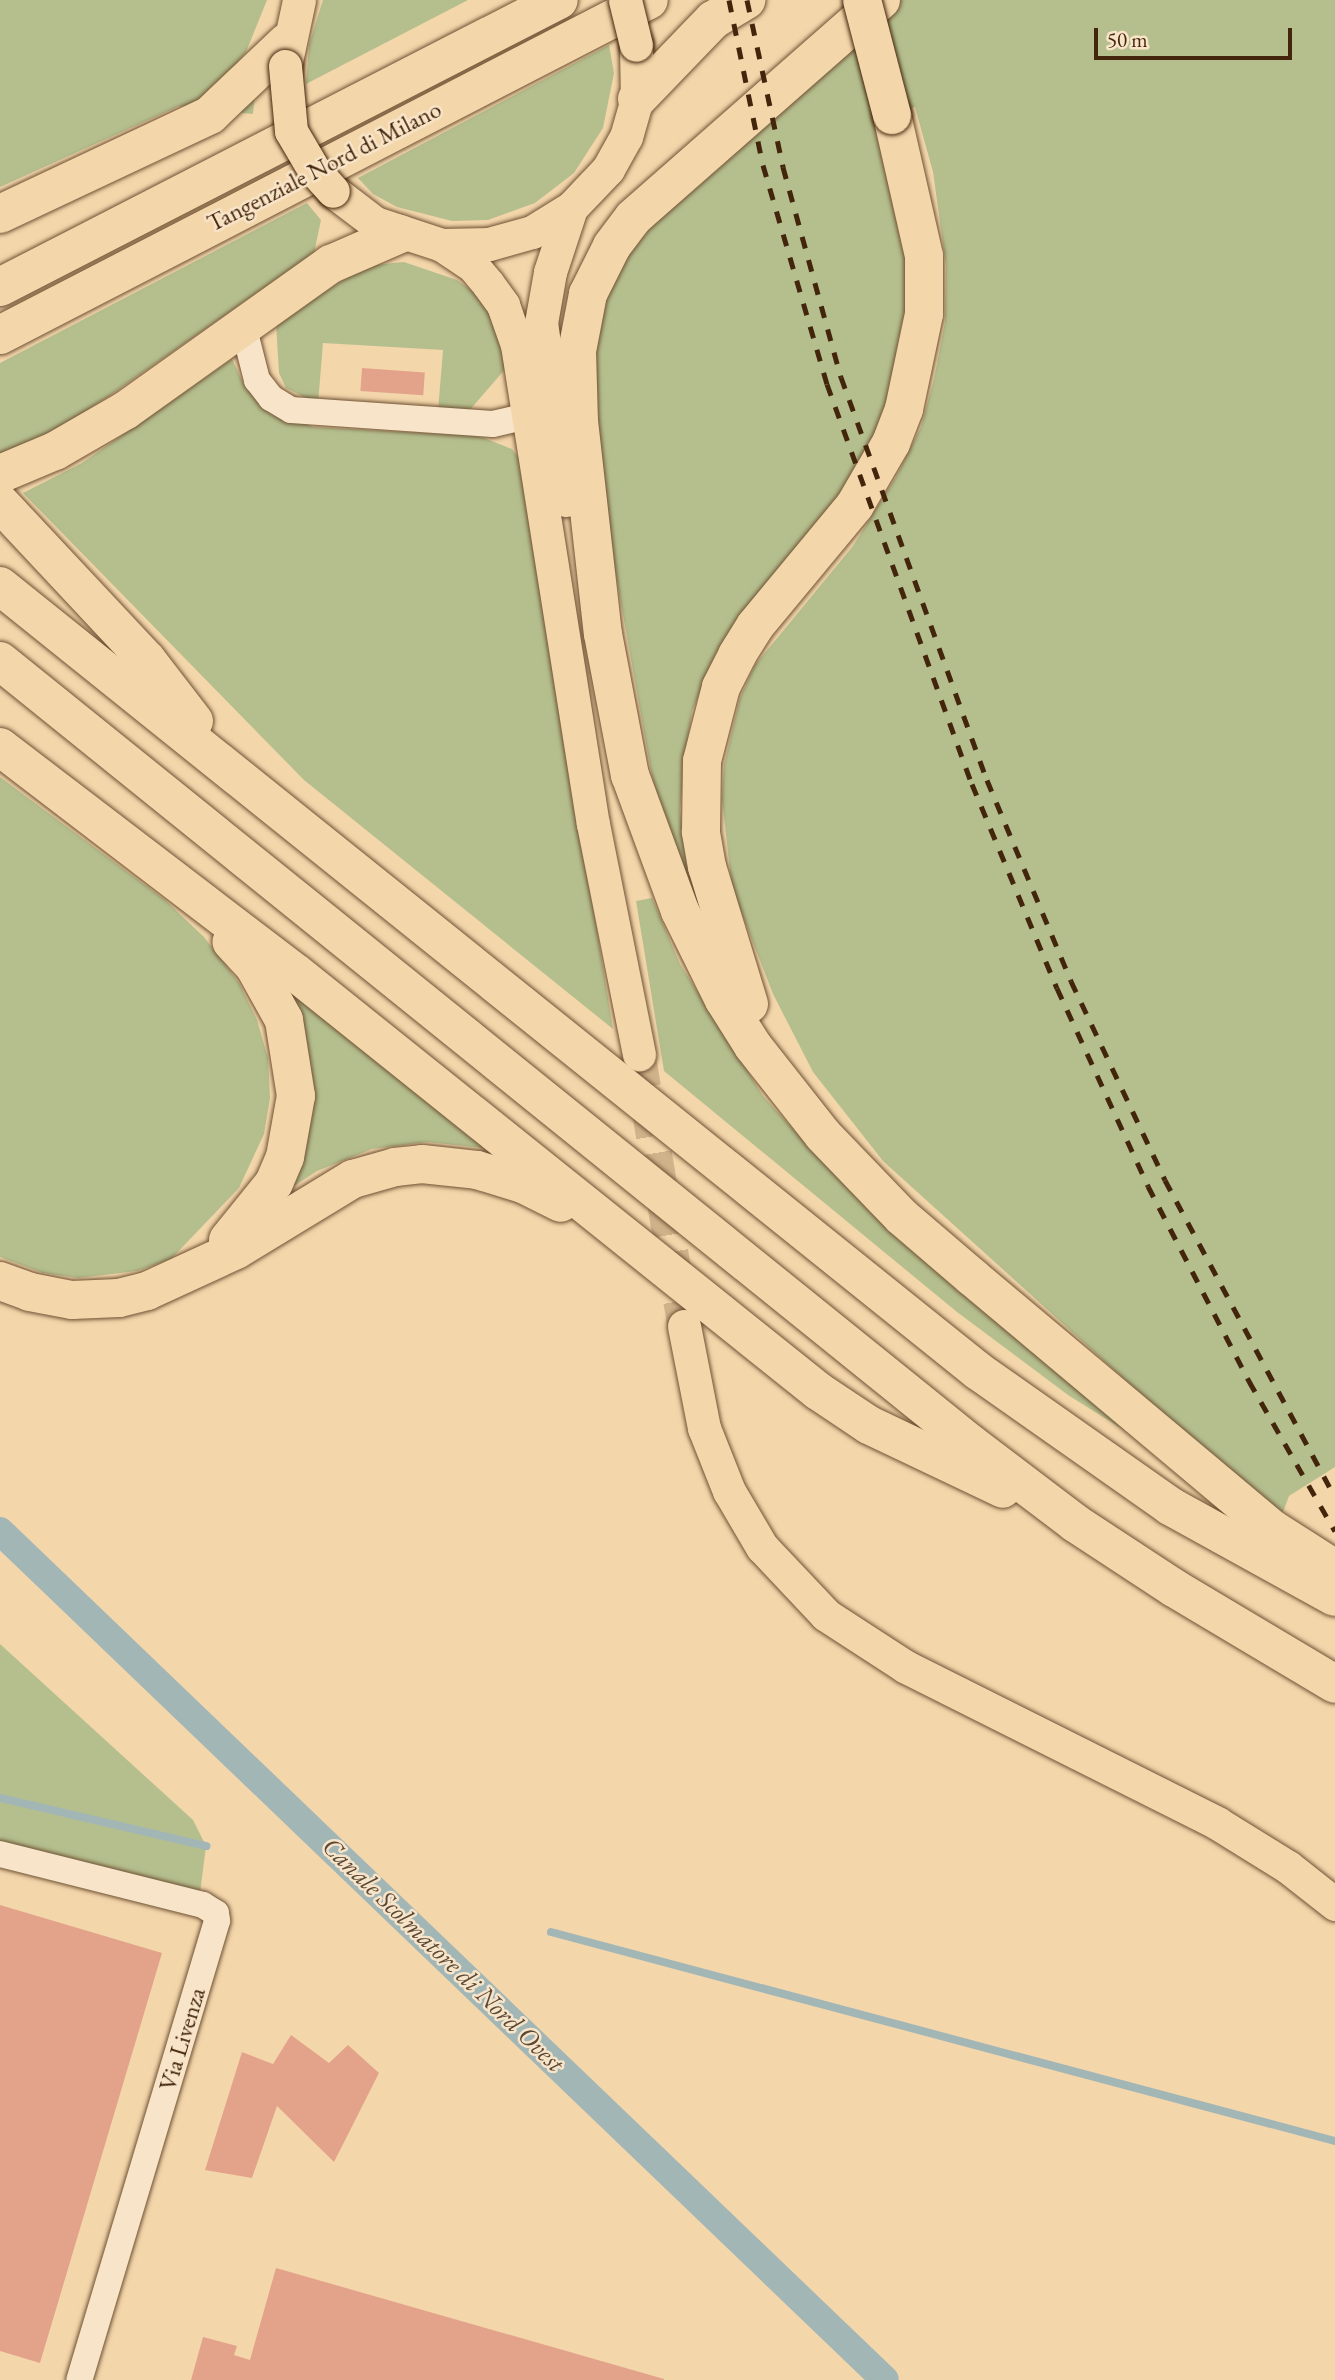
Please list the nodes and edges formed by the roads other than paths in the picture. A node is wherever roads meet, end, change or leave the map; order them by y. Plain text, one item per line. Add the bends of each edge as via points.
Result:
1 (299, 0) edge
2 (559, 0) edge
3 (625, 0) edge
4 (649, 0) edge
5 (746, 0) edge
6 (862, 0) edge
7 (881, 0) edge
8 (286, 54) junction
9 (637, 99) junction
10 (571, 208) junction
11 (0, 214) edge
12 (400, 234) junction
13 (442, 245) junction
14 (0, 288) edge
15 (244, 329) junction
16 (0, 335) edge
17 (529, 416) junction
18 (0, 474) edge
19 (564, 487) junction
20 (0, 503) edge
21 (0, 586) edge
22 (603, 634) junction
23 (0, 661) edge
24 (0, 747) edge
25 (229, 767) junction
26 (120, 840) junction
27 (630, 995) junction
28 (639, 1054) tunnel mouth
29 (781, 1084) junction
30 (638, 1249) junction
31 (193, 1272) junction
32 (0, 1280) edge
33 (684, 1326) tunnel mouth
34 (1075, 1523) junction
35 (1335, 1569) edge
36 (1335, 1597) edge
37 (1335, 1684) edge
38 (0, 1854) edge
39 (1335, 1904) edge
40 (79, 2380) edge

1 - 8 main road
2 - 14 highway, Tangenziale Nord di Milano
3 - 9 main road, bridge via 636,45
4 - 16 highway, Tangenziale Nord di Milano
5 - 9 highway via 713,20
6 - 29 highway, bridge via 924,256 924,314 904,408 891,443 855,505 737,654 721,687 702,761 701,832 707,867 755,1026
7 - 22 highway via 634,218 612,246 588,294 580,321 576,384
8 - 11 highway via 210,115
8 - 12 main road, bridge via 291,131 314,170 351,208
9 - 10 main road via 626,137 608,169
10 - 13 main road via 510,240
10 - 19 main road via 550,272 541,323
12 - 13 main road
12 - 15 highway via 331,264
13 - 17 main road via 473,267 503,304 517,345
15 - 17 lane via 257,380 271,398 291,410 493,424
15 - 18 highway via 84,436
17 - 27 main road via 593,824
19 - 22 main road
19 - 27 main road via 604,747
20 - 25 highway via 147,660
21 - 25 highway
22 - 29 highway via 618,730 659,861 724,1000
23 - 34 highway via 901,1388
24 - 26 highway
25 - 36 highway via 978,1371 1170,1506
26 - 30 highway via 306,982
26 - 31 highway via 254,966 284,1020 293,1053 296,1096 292,1128 274,1182 257,1209
27 - 28 main road
29 - 35 highway via 902,1217 1274,1530
30 - 31 highway via 523,1184 477,1170 422,1164 353,1179
30 - 34 highway via 838,1406
31 - 32 highway via 148,1291 99,1299 48,1297
33 - 39 main road via 701,1416 729,1491 762,1547 826,1615 906,1667 1217,1823 1288,1867
34 - 37 highway via 1252,1637
38 - 40 lane, Via Livenza via 203,1905 216,1913 218,1921

